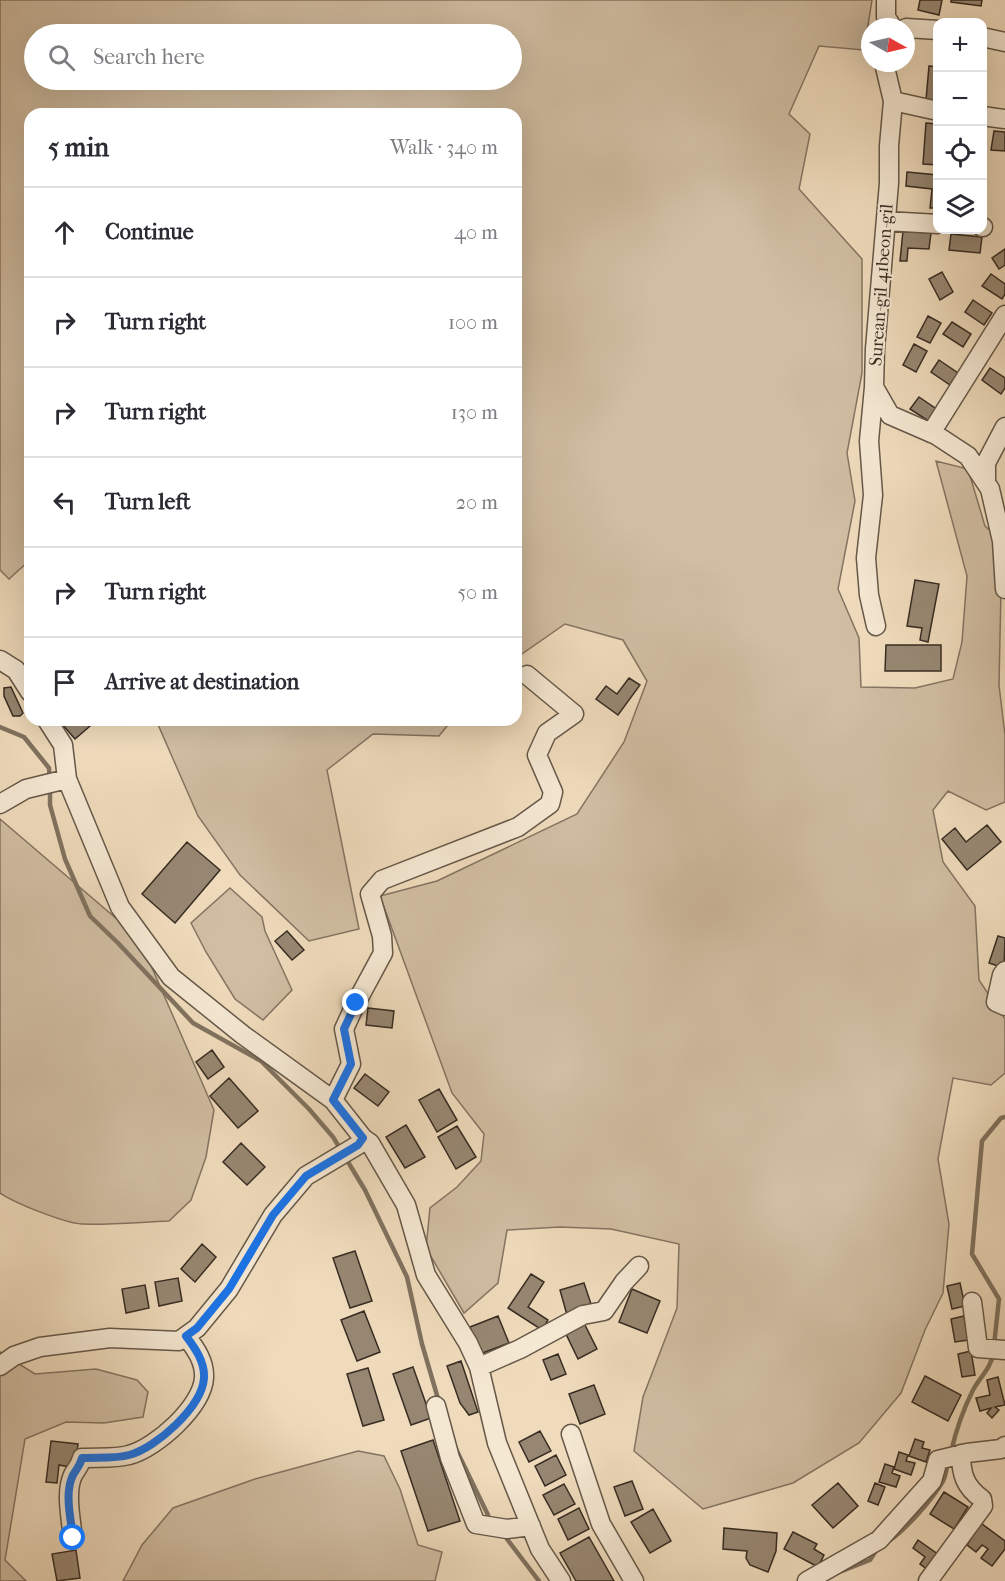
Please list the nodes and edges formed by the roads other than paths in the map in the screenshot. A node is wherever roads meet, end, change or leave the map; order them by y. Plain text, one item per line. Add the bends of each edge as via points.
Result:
1 (886, 0) edge
2 (887, 18) edge
3 (915, 29) edge
4 (933, 30) edge
5 (987, 38) edge
6 (1005, 42) edge
7 (886, 72) edge
8 (893, 101) junction
9 (933, 110) edge
10 (987, 117) edge
11 (1005, 119) edge
12 (886, 221) junction
13 (933, 224) edge
14 (1005, 315) edge
15 (874, 387) junction
16 (1005, 427) edge
17 (931, 433) junction
18 (986, 483) junction
19 (1005, 589) edge
20 (876, 626) dead end
21 (0, 660) edge
22 (527, 675) dead end
23 (24, 683) edge
24 (51, 726) edge
25 (63, 780) junction
26 (0, 804) edge
27 (1005, 971) edge
28 (1005, 1006) edge
29 (333, 1100) junction
30 (360, 1142) junction
31 (639, 1266) dead end
32 (972, 1302) dead end
33 (186, 1336) junction
34 (997, 1350) edge
35 (0, 1366) edge
36 (479, 1367) junction
37 (436, 1406) dead end
38 (571, 1434) dead end
39 (1005, 1446) edge
40 (953, 1456) junction
41 (531, 1526) junction
42 (73, 1538) dead end
43 (561, 1581) edge
44 (634, 1581) edge
45 (807, 1581) edge
46 (928, 1581) edge

1 - 2 lane
3 - 4 lane
5 - 6 lane
7 - 8 lane, Surean-gil 41beon-gil
8 - 9 lane
8 - 12 lane, Surean-gil 41beon-gil
10 - 11 lane
12 - 13 lane
12 - 15 lane, Surean-gil 41beon-gil
14 - 17 lane
15 - 17 lane, Surean-gil 41beon-gil via 890,415
15 - 20 lane via 869,441 873,495 866,558
16 - 18 lane via 986,463
17 - 18 lane, Surean-gil 41beon-gil via 968,456
18 - 19 lane, Surean-gil 41beon-gil via 1002,541
21 - 23 lane via 16,670
22 - 29 lane via 574,714 547,733 537,755 554,792 550,804 518,827 382,880 370,894 382,936 382,953 344,1029 351,1064
24 - 25 lane via 63,745
25 - 26 lane via 26,789
25 - 29 lane via 120,907 171,977
27 - 28 lane via 996,1002
29 - 30 lane
30 - 33 lane via 306,1176 273,1215 229,1289
30 - 36 lane via 370,1143 406,1205 426,1275
31 - 36 lane via 604,1311 583,1315
32 - 34 lane via 978,1348
33 - 35 lane via 179,1341 110,1338 40,1347 14,1356
33 - 42 lane via 199,1352 204,1377 195,1404 156,1442 129,1455 82,1458 73,1475 68,1500
36 - 41 lane via 496,1443
37 - 41 lane via 450,1458 476,1524 507,1529
38 - 44 lane via 601,1524
39 - 40 lane
40 - 45 lane via 938,1460 932,1481 879,1540
40 - 46 lane via 983,1506
41 - 43 lane via 540,1549

